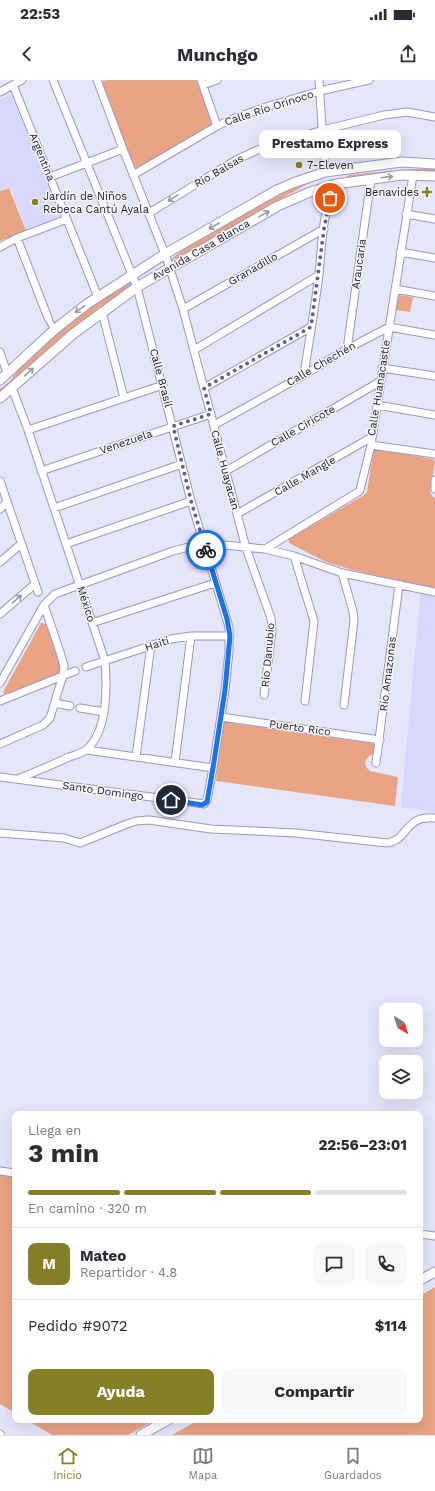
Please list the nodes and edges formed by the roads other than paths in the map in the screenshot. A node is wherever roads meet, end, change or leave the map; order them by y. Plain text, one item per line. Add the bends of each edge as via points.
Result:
1 (22, 80) edge
2 (53, 80) edge
3 (99, 80) edge
4 (217, 80) edge
5 (320, 80) edge
6 (365, 81) edge
7 (202, 83) edge
8 (13, 85) junction
9 (320, 91) junction
10 (0, 92) edge
11 (435, 117) edge
12 (217, 126) junction
13 (323, 130) junction
14 (123, 148) junction
15 (87, 163) junction
16 (430, 164) edge
17 (349, 169) junction
18 (325, 172) junction
19 (413, 174) junction
20 (133, 175) junction
21 (424, 175) junction
22 (435, 176) edge
23 (50, 177) junction
24 (371, 179) junction
25 (336, 184) junction
26 (310, 192) junction
27 (149, 213) junction
28 (406, 214) junction
29 (67, 219) junction
30 (435, 219) edge
31 (324, 229) junction
32 (17, 238) junction
33 (0, 247) edge
34 (400, 252) junction
35 (165, 254) junction
36 (435, 258) edge
37 (170, 268) junction
38 (132, 275) junction
39 (319, 275) junction
40 (137, 287) junction
41 (395, 289) junction
42 (435, 296) edge
43 (98, 297) junction
44 (183, 309) junction
45 (102, 312) junction
46 (48, 318) joint
47 (311, 327) junction
48 (389, 328) junction
49 (54, 330) junction
50 (435, 335) edge
51 (347, 349) junction
52 (194, 350) junction
53 (0, 352) edge
54 (382, 368) junction
55 (7, 373) junction
56 (304, 375) junction
57 (435, 376) edge
58 (0, 380) edge
59 (380, 381) junction
60 (163, 385) junction
61 (12, 388) junction
62 (204, 388) junction
63 (0, 398) edge
64 (124, 398) junction
65 (377, 405) junction
66 (211, 414) junction
67 (435, 415) edge
68 (214, 425) junction
69 (173, 426) junction
70 (28, 430) junction
71 (372, 437) junction
72 (371, 445) junction
73 (435, 454) edge
74 (182, 464) junction
75 (41, 471) junction
76 (226, 471) junction
77 (435, 480) edge
78 (0, 481) edge
79 (435, 488) edge
80 (191, 501) junction
81 (7, 502) junction
82 (54, 508) junction
83 (0, 509) edge
84 (237, 514) junction
85 (204, 543) junction
86 (21, 544) junction
87 (66, 544) junction
88 (246, 548) junction
89 (264, 549) junction
90 (294, 556) junction
91 (0, 562) edge
92 (342, 573) junction
93 (215, 582) junction
94 (35, 584) junction
95 (79, 585) junction
96 (399, 585) junction
97 (38, 592) dead end
98 (435, 592) edge
99 (44, 605) junction
100 (0, 614) edge
101 (92, 624) junction
102 (191, 636) junction
103 (230, 636) junction
104 (151, 645) junction
105 (105, 661) junction
106 (86, 667) dead end
107 (75, 671) dead end
108 (63, 675) junction
109 (0, 683) edge
110 (264, 695) dead end
111 (0, 701) edge
112 (305, 701) dead end
113 (55, 703) junction
114 (344, 705) dead end
115 (70, 706) dead end
116 (80, 708) dead end
117 (104, 712) junction
118 (221, 716) junction
119 (380, 740) junction
120 (0, 744) edge
121 (87, 750) junction
122 (136, 757) junction
123 (174, 762) junction
124 (376, 764) dead end
125 (213, 768) junction
126 (0, 777) edge
127 (18, 779) junction
128 (206, 803) joint
129 (435, 818) edge
130 (0, 833) edge
131 (0, 1171) edge
132 (12, 1173) edge
133 (423, 1234) edge
134 (435, 1236) edge
135 (435, 1272) edge
136 (423, 1278) edge
137 (163, 1423) edge
138 (141, 1435) edge

1 - 8 street
2 - 15 street, Calle Brasil
3 - 14 street, Calle Huayacan
4 - 7 street
5 - 9 street
6 - 9 street, Calle Río Orinoco
7 - 12 street
8 - 10 street
8 - 23 street, Argentina
9 - 12 street, Calle Río Orinoco via 251,112
9 - 13 street
11 - 13 street, Río Balsas via 407,112 397,113
12 - 20 street, Calle Río Orinoco
13 - 18 street
13 -> 27 street, Río Balsas via 262,148 240,158
14 - 15 street
14 - 20 street, Calle Huayacan
15 - 23 street
15 - 38 street, Calle Brasil
16 - 17 street, Avenida Casa Blanca via 402,162
16 - 21 street
17 - 18 street, Avenida Casa Blanca
17 - 25 street
18 - 25 street
18 - 26 street
18 -> 35 street, Avenida Casa Blanca via 277,190
19 - 21 street, Avenida Casa Blanca
24 -> 19 street, Avenida Casa Blanca
19 - 28 street, Calle Huanacastle
20 - 27 street, Calle Huayacan
21 - 22 street, Avenida Casa Blanca
23 - 29 street, Argentina
24 - 25 street, Avenida Casa Blanca
24 - 51 street, Araucaria
25 - 26 street, Avenida Casa Blanca
25 - 31 street via 331,194
37 -> 26 street, Avenida Casa Blanca via 278,206
27 - 35 street, Calle Huayacan
28 - 30 street
28 - 34 street, Calle Huanacastle
29 - 32 street
29 - 43 street, Argentina
31 - 39 street
31 - 44 street, Granadillo
32 - 33 street
32 - 46 street
34 - 36 street
34 - 41 street, Calle Huanacastle
35 - 37 street, Calle Huayacan
35 - 38 street, Avenida Casa Blanca
37 - 40 street, Avenida Casa Blanca
37 - 44 street, Calle Huayacan
38 - 40 street, Calle Brasil
38 - 43 street, Avenida Casa Blanca
39 - 47 street
39 - 52 street
40 - 45 street, Avenida Casa Blanca
40 - 60 street, Calle Brasil
41 - 42 street
41 - 48 street, Calle Huanacastle
43 -> 49 street, Avenida Casa Blanca
44 - 52 street, Calle Huayacan
61 -> 45 street, Avenida Casa Blanca
45 - 64 street
46 - 49 street
47 - 56 street
47 - 62 street
48 - 50 street
48 - 51 street, Calle Chechén
48 - 54 street, Calle Huanacastle
49 - 55 street, Avenida Casa Blanca
51 - 56 street, Calle Chechén
52 - 62 street, Calle Huayacan
53 - 55 street
54 - 57 street
54 - 59 street, Calle Huanacastle
55 - 58 street, Avenida Casa Blanca
56 - 68 street, Calle Chechén
59 - 65 street, Calle Huanacastle
59 - 76 street, Calle Ciricote
60 - 64 street
60 - 69 street, Calle Brasil
61 - 63 street, Avenida Casa Blanca
61 - 70 street, México
62 - 66 street, Calle Huayacan
64 - 70 street
65 - 67 street
65 - 71 street, Calle Huanacastle
66 - 68 street, Calle Huayacan
66 - 69 street, Venezuela
68 - 76 street, Calle Huayacan
69 - 74 street, Calle Brasil
69 - 75 street, Venezuela
70 - 75 street, México
71 - 72 street, Calle Huanacastle
71 - 84 street, Calle Mangle
72 - 73 street
72 - 89 street, Calle Huanacastle via 358,492
74 - 80 street, Calle Brasil
74 - 82 street
75 - 82 street, México
76 - 84 street, Calle Huayacan
77 - 79 street
78 - 81 street
80 - 85 street, Calle Brasil
80 - 87 street
81 - 83 street
81 - 86 street
82 - 87 street, México
84 - 88 street, Calle Huayacan
85 - 88 street
85 - 93 street, Calle Brasil
85 - 95 street via 173,551
86 - 91 street
86 - 94 street
87 - 95 street, México
88 - 89 street
88 - 110 street, Río Danubio via 272,625
89 - 90 street
90 - 92 street
90 - 112 street via 314,621
92 - 96 street
92 - 114 street via 354,621
93 - 101 street
93 - 103 street, Calle Brasil
94 - 97 street
100 -> 94 street
95 - 99 street via 55,594
95 - 101 street, México
96 - 98 street
96 - 119 street, Río Amazonas
99 - 108 street via 62,660
99 - 109 street
101 - 105 street, México
102 - 103 street, Haití
102 - 104 street, Haití
102 - 123 street
103 - 118 street, Calle Brasil
104 - 105 street, Haití
104 - 122 street
105 - 106 street, Haití
105 - 117 street, México
107 - 108 street
108 - 111 street
108 - 113 street
113 - 115 street
113 - 120 street via 50,718 43,725
116 - 117 street
117 - 121 street, México via 99,732
118 - 119 street, Puerto Rico
118 - 125 street, Calle Brasil
119 - 124 street, Río Amazonas
121 - 122 street
121 - 127 street
122 - 123 street
123 - 125 street
125 - 128 street, Calle Brasil
126 - 127 street, Santo Domingo
127 - 128 street, Santo Domingo via 202,805
129 - 130 street via 420,819 394,841 387,843 296,833 211,829 148,820 127,824 80,843 64,838
131 - 132 street
133 - 134 street
135 - 136 street
137 - 138 street

